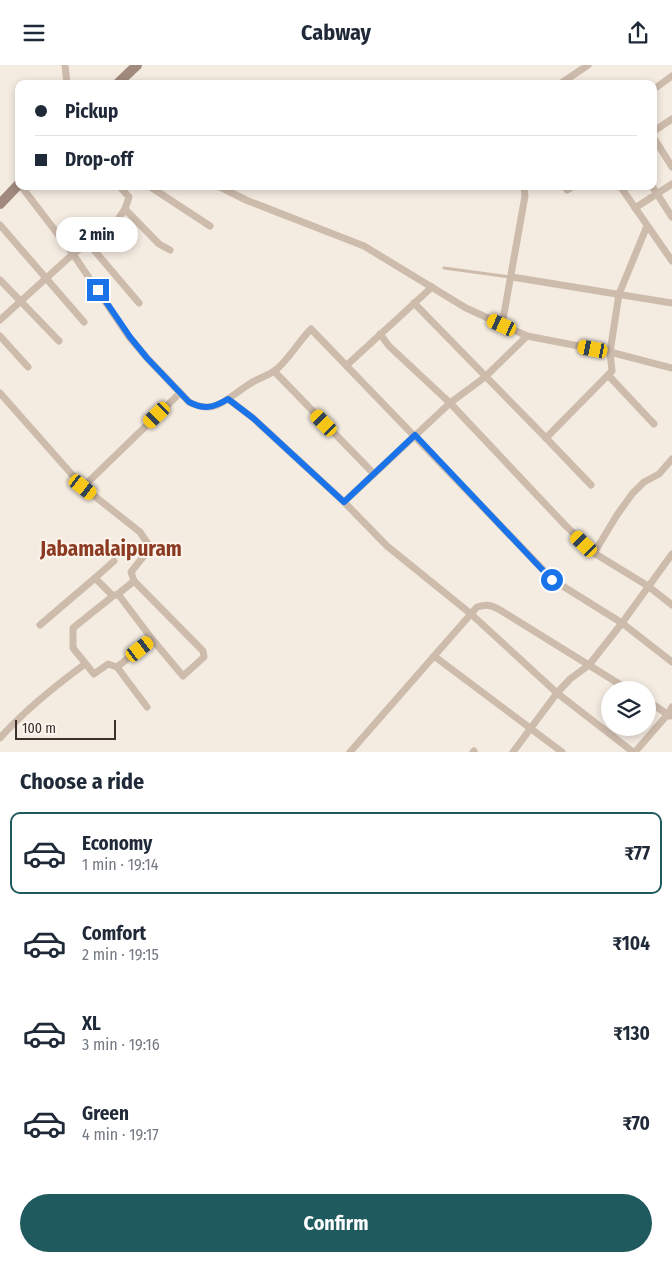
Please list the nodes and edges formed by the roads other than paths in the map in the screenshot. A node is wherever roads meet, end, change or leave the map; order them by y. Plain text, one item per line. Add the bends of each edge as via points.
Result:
1 (65, 65) edge
2 (137, 65) edge
3 (588, 65) edge
4 (672, 76) edge
5 (67, 80) edge
6 (121, 80) edge
7 (566, 80) edge
8 (657, 87) edge
9 (672, 119) edge
10 (657, 129) edge
11 (657, 143) edge
12 (672, 167) edge
13 (672, 184) edge
14 (15, 190) edge
15 (24, 190) edge
16 (123, 190) edge
17 (155, 190) edge
18 (226, 190) edge
19 (524, 190) edge
20 (623, 190) edge
21 (654, 190) edge
22 (656, 193) junction
23 (0, 204) edge
24 (635, 208) junction
25 (125, 209) junction
26 (672, 217) edge
27 (0, 225) edge
28 (210, 226) dead end
29 (647, 226) junction
30 (88, 243) junction
31 (170, 250) dead end
32 (73, 254) junction
33 (672, 261) edge
34 (444, 268) dead end
35 (47, 277) junction
36 (512, 277) junction
37 (0, 280) edge
38 (432, 287) junction
39 (619, 294) junction
40 (20, 301) junction
41 (139, 303) dead end
42 (414, 303) junction
43 (672, 303) edge
44 (0, 320) edge
45 (84, 321) dead end
46 (502, 325) junction
47 (380, 334) junction
48 (527, 335) junction
49 (0, 336) edge
50 (59, 341) dead end
51 (610, 352) junction
52 (347, 365) junction
53 (28, 367) dead end
54 (672, 368) edge
55 (274, 371) junction
56 (608, 375) junction
57 (485, 377) junction
58 (0, 393) edge
59 (180, 393) junction
60 (228, 399) junction
61 (450, 403) junction
62 (654, 423) dead end
63 (415, 435) junction
64 (546, 438) junction
65 (672, 459) edge
66 (374, 474) junction
67 (591, 485) dead end
68 (83, 487) junction
69 (344, 502) junction
70 (594, 553) junction
71 (672, 554) edge
72 (114, 561) dead end
73 (95, 578) junction
74 (134, 581) junction
75 (648, 586) junction
76 (116, 595) junction
77 (672, 605) edge
78 (471, 614) junction
79 (622, 623) junction
80 (40, 625) dead end
81 (152, 639) junction
82 (434, 656) junction
83 (672, 662) edge
84 (85, 664) junction
85 (589, 665) junction
86 (117, 667) junction
87 (615, 681) edge
88 (557, 693) junction
89 (656, 705) edge
90 (147, 707) dead end
91 (671, 713) edge
92 (531, 729) junction
93 (0, 738) edge
94 (350, 752) edge
95 (513, 752) edge
96 (562, 752) edge
97 (634, 752) edge

1 - 5 street
2 - 6 main road
3 - 7 street
4 - 8 street
9 - 10 street
11 - 12 street
13 - 22 street
14 - 23 main road
15 - 32 street
16 - 25 street via 129,197
17 - 28 street
18 - 38 street via 364,246
19 - 36 street
20 - 24 street
21 - 22 street
22 - 24 street
22 - 26 street
24 - 29 street
25 - 30 street via 114,225
25 - 31 street
27 - 35 street
29 - 33 street
29 - 39 street
30 - 32 street
30 - 41 street
32 - 35 street
32 - 59 street via 130,337
34 - 36 lane
35 - 40 street
35 - 45 street
36 - 39 street
36 - 46 street
37 - 40 street
38 - 42 street
38 - 46 street
39 - 43 street
39 - 51 street
40 - 44 street
40 - 50 street
42 - 47 street
42 - 57 street
46 - 48 street
47 - 52 street
47 - 61 street
48 - 51 street
48 - 57 street
49 - 53 street
51 - 54 street
51 - 56 street via 612,371
52 - 55 street via 311,329
52 - 63 street
55 - 60 street
55 - 66 street
56 - 62 street
56 - 64 street
57 - 61 street
57 - 64 street
58 - 68 street
59 - 60 street via 197,406 214,407
59 - 68 street
60 - 69 street
61 - 63 street
61 - 70 street
63 - 66 street
63 - 79 street via 552,580
64 - 67 street
65 - 70 street via 660,475 644,482 632,494
66 - 69 street
68 - 74 street via 140,532 148,544 147,552 131,572
69 - 78 street via 388,546
70 - 75 street
71 - 75 street
72 - 73 street
73 - 76 street
73 - 80 street
74 - 76 street
74 - 81 street via 203,651 204,657 183,676
75 - 77 street
75 - 79 street
76 - 81 street
76 - 84 street via 73,628 73,648
78 - 82 street
78 - 85 street via 477,607 491,605
78 - 88 street
79 - 83 street
79 - 85 street
81 - 86 street
82 - 92 street
82 - 94 street
84 - 86 street via 94,674 108,664
84 - 93 street
85 - 87 street
85 - 88 street
86 - 90 street
88 - 92 street
88 - 97 street
89 - 91 street
91 - 97 street
92 - 95 street
92 - 96 street

